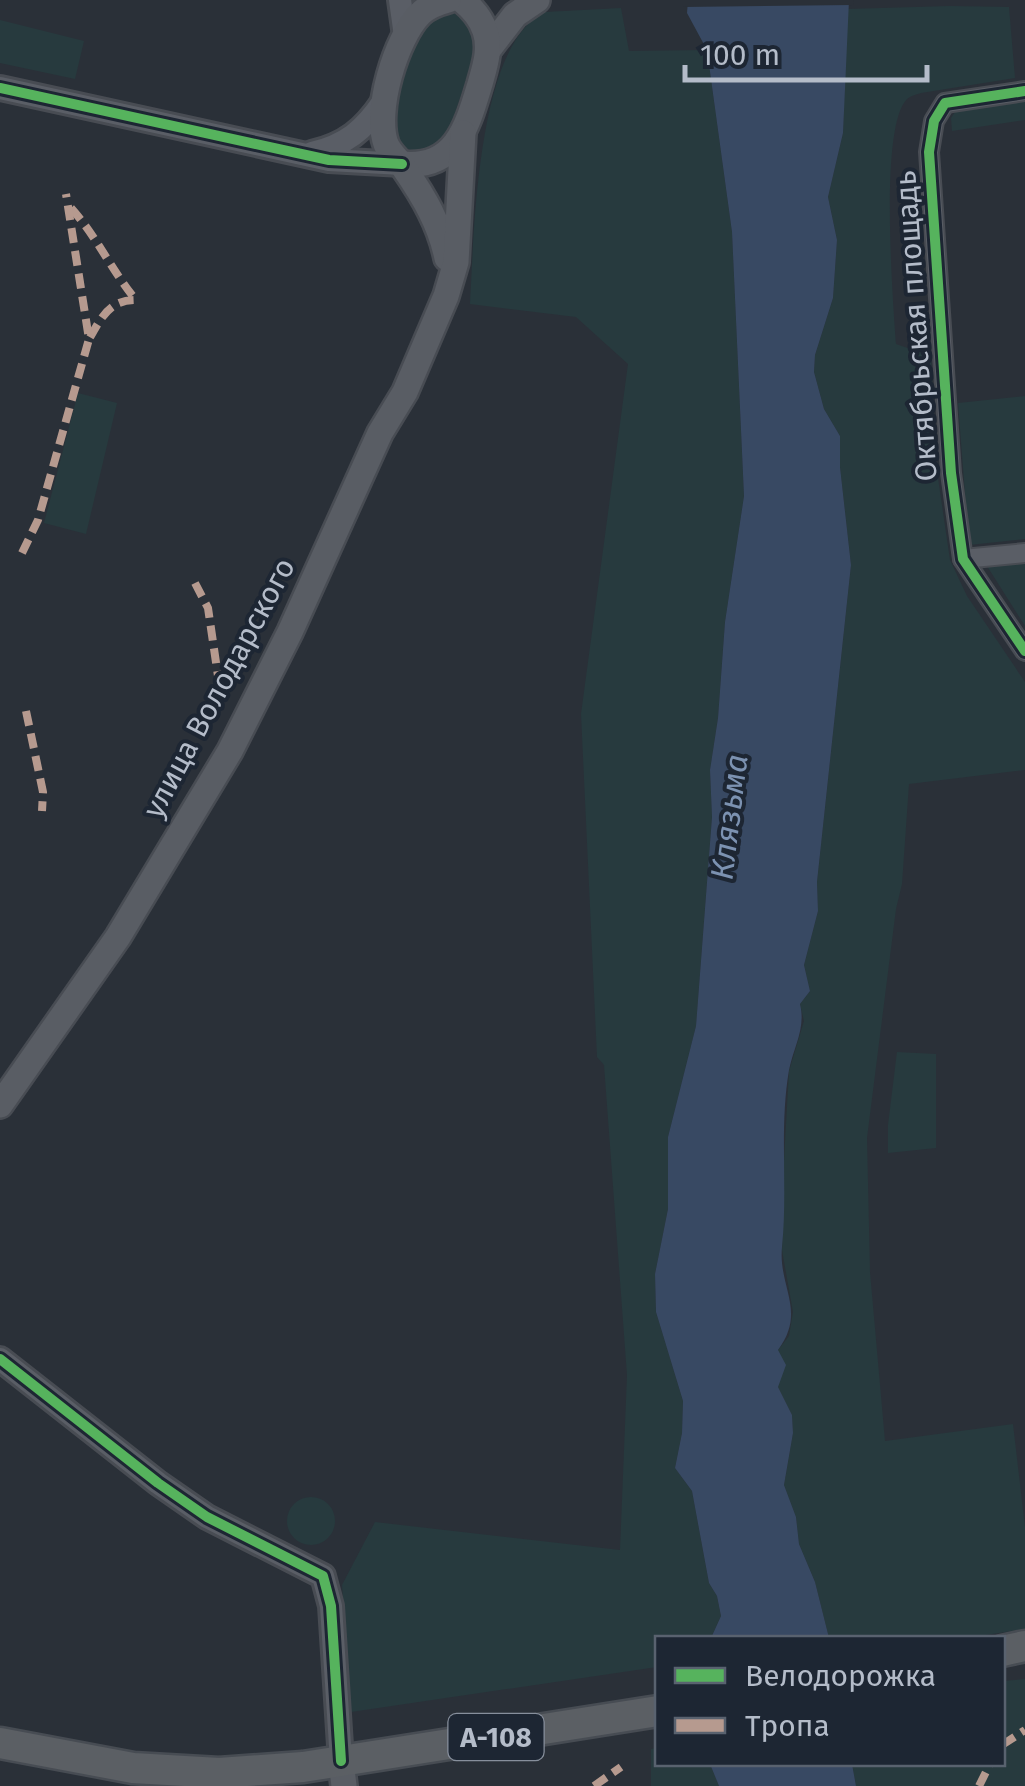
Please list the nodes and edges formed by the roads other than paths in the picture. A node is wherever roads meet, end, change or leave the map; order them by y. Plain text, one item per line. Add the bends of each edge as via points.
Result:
1 (400, 0) edge
2 (448, 0) edge
3 (462, 0) edge
4 (537, 0) edge
5 (405, 36) junction
6 (488, 50) junction
7 (0, 88) edge
8 (1023, 91) edge
9 (383, 102) junction
10 (463, 133) junction
11 (307, 154) junction
12 (402, 164) junction
13 (450, 278) junction
14 (1025, 553) edge
15 (963, 559) junction
16 (1025, 651) edge
17 (0, 1105) edge
18 (0, 1358) edge
19 (654, 1712) edge
20 (0, 1743) edge
21 (343, 1774) edge

1 - 5 street
2 - 5 main road via 423,11
3 - 6 main road via 480,19
4 - 6 main road via 515,15
5 - 9 main road
6 - 10 main road, улица Володарского
7 - 11 street
8 - 15 street, Октябрьская площадь via 945,103 929,152
9 - 11 street via 359,134
9 - 12 main road via 387,146
10 - 12 main road via 433,161
10 - 13 main road, улица Володарского
11 - 12 street
12 - 13 main road via 441,229
13 - 17 main road, улица Володарского via 404,392 230,751 118,937
14 - 15 street
15 - 16 street
18 - 21 street via 206,1517 323,1576
19 - 21 highway, А-108
20 - 21 highway, А-108 via 134,1768

